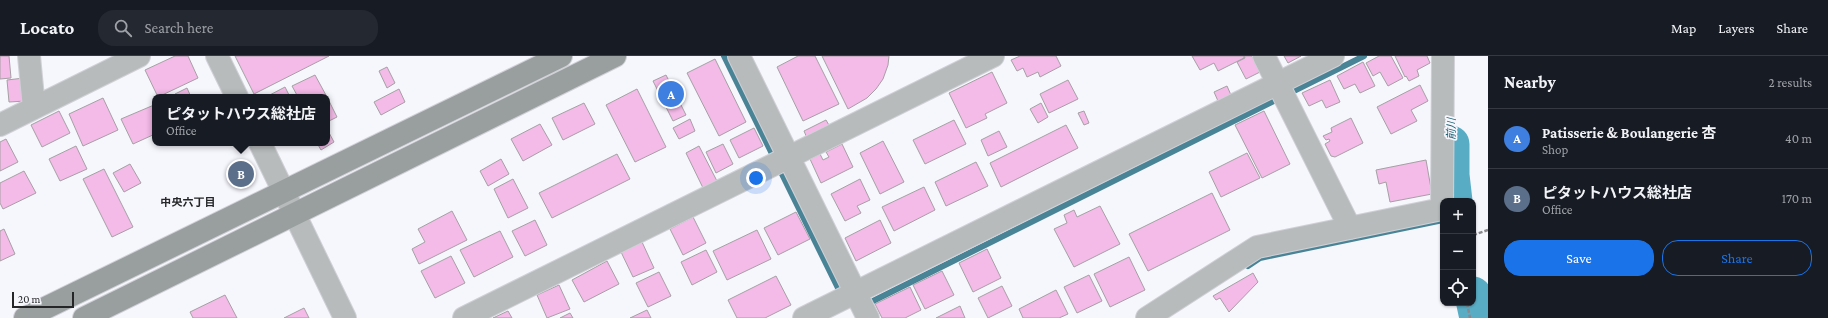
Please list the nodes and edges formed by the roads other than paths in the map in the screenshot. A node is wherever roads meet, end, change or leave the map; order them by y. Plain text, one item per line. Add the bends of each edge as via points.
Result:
1 (29, 56) edge
2 (139, 56) edge
3 (217, 56) edge
4 (561, 56) edge
5 (615, 56) edge
6 (739, 56) edge
7 (993, 56) edge
8 (1264, 56) edge
9 (1333, 56) edge
10 (1443, 56) edge
11 (1281, 92) junction
12 (236, 94) edge
13 (34, 108) junction
14 (0, 125) edge
15 (262, 146) edge
16 (781, 160) junction
17 (284, 191) junction
18 (295, 214) junction
19 (1350, 228) junction
20 (856, 293) junction
21 (24, 318) edge
22 (84, 318) edge
23 (346, 318) edge
24 (464, 318) edge
25 (804, 318) edge
26 (868, 318) edge
27 (1146, 318) edge

1 - 13 street
2 - 13 street
3 - 12 street
4 - 17 street
5 - 18 street
6 - 16 street
7 - 16 street
8 - 11 street
9 - 11 street
10 - 19 street via 1442,209
11 - 19 street
11 - 20 street
13 - 14 street
15 - 17 street
16 - 20 street
16 - 24 street
17 - 18 street
17 - 21 street
18 - 22 street
18 - 23 street
19 - 27 street via 1257,248
20 - 25 street
20 - 26 street

